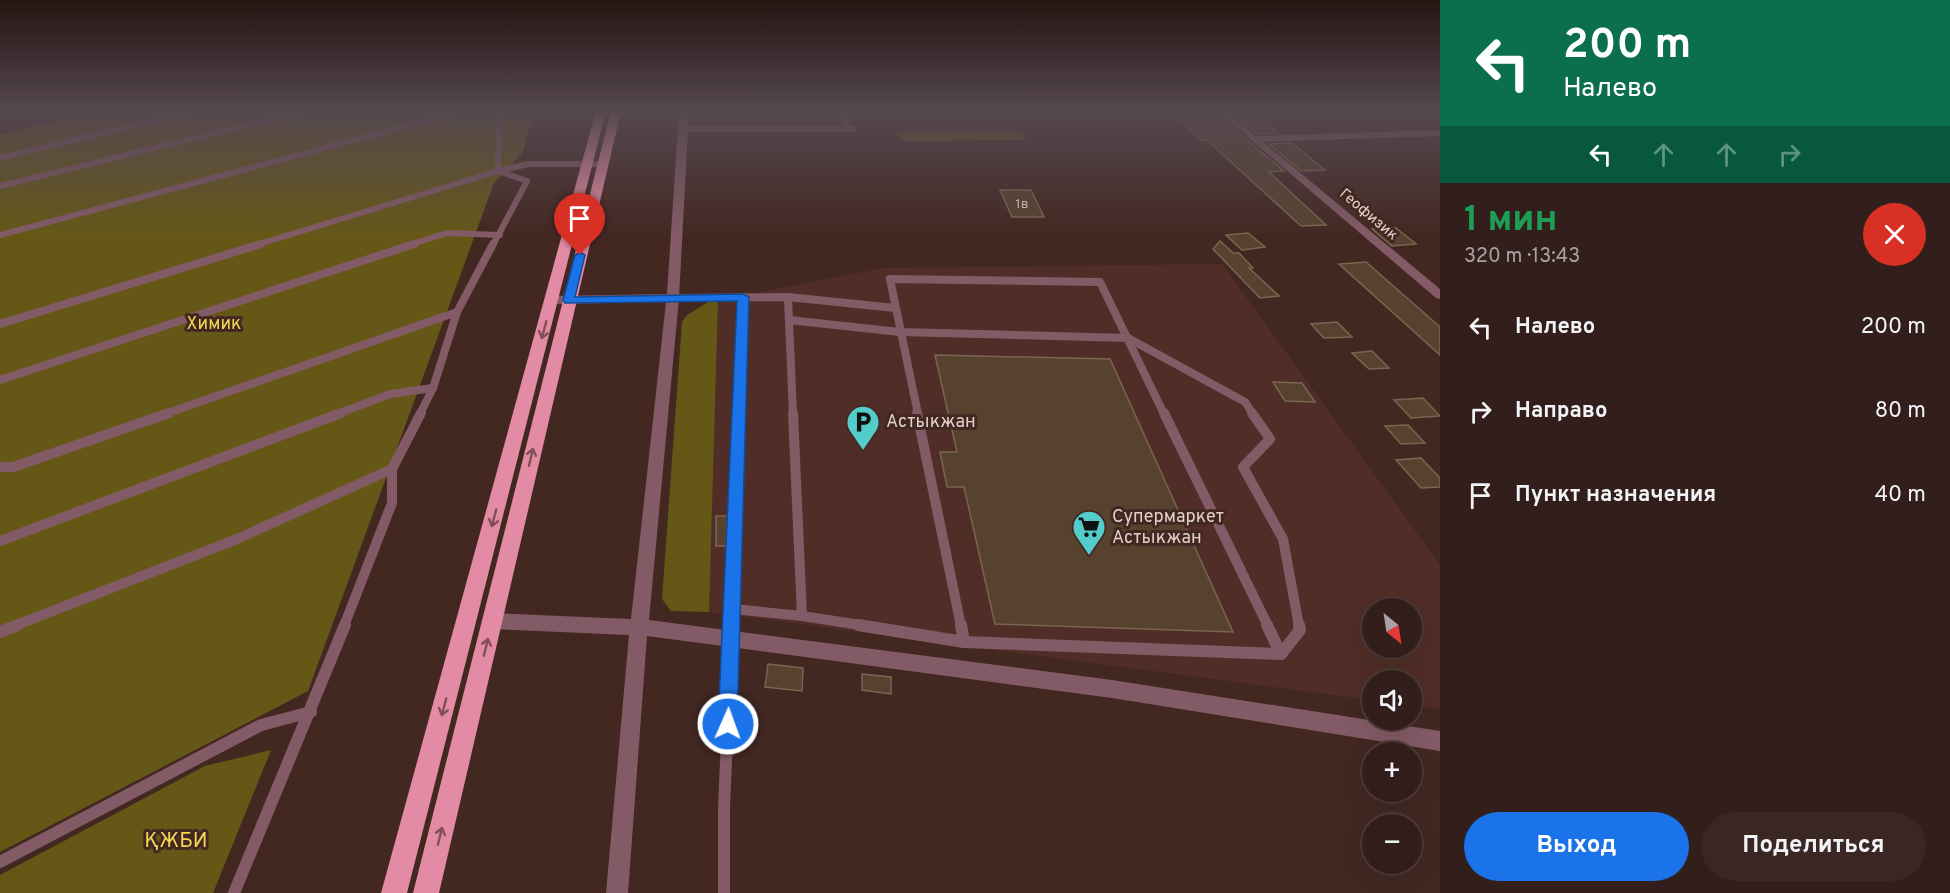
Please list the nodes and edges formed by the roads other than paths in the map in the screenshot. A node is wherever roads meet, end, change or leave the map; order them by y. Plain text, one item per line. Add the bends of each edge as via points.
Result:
1 (22, 153) edge
2 (136, 153) edge
3 (307, 153) edge
4 (498, 153) edge
5 (596, 153) edge
6 (599, 153) edge
7 (681, 153) edge
8 (1271, 153) edge
9 (0, 158) edge
10 (595, 164) junction
11 (498, 171) junction
12 (0, 186) edge
13 (0, 235) edge
14 (500, 235) junction
15 (1440, 295) edge
16 (743, 297) junction
17 (788, 297) junction
18 (673, 298) junction
19 (560, 300) junction
20 (895, 308) junction
21 (457, 312) junction
22 (789, 320) junction
23 (0, 324) edge
24 (900, 332) junction
25 (1128, 338) junction
26 (0, 380) edge
27 (433, 388) junction
28 (0, 467) edge
29 (392, 469) junction
30 (0, 541) edge
31 (733, 609) junction
32 (802, 616) junction
33 (492, 621) junction
34 (639, 627) junction
35 (0, 632) edge
36 (731, 639) junction
37 (964, 642) junction
38 (1281, 654) junction
39 (311, 712) junction
40 (1440, 741) edge
41 (0, 862) edge
42 (234, 893) edge
43 (394, 893) edge
44 (426, 893) edge
45 (617, 893) edge
46 (724, 893) edge

1 - 9 lane
2 - 12 lane
3 - 13 lane
4 - 11 lane
5 - 10 highway
6 - 10 highway
7 - 18 street
8 - 15 street, Геофизик
10 - 11 lane via 528,164
10 - 19 highway
11 - 14 lane via 527,181
11 - 23 lane
14 - 21 lane
14 - 26 lane via 447,233
16 - 17 lane
16 - 18 lane
16 - 31 lane
17 - 20 lane
17 - 22 lane
18 - 19 street
18 - 34 street
33 -> 19 highway
19 -> 43 highway
20 - 24 lane
20 - 25 lane via 890,279 1100,282
21 - 27 lane
21 - 28 lane via 13,467
22 - 24 lane
22 - 32 lane
24 - 25 lane
24 - 37 lane
25 - 38 lane
25 - 38 lane via 1245,402 1270,439 1243,467 1282,539 1300,630
27 - 29 lane
27 - 30 lane via 390,394
29 - 35 lane via 237,539
29 - 39 lane via 392,503
31 - 32 lane
31 - 36 lane
32 - 37 lane
33 - 34 street
44 -> 33 highway
34 - 36 street
34 - 45 street
36 - 40 street via 1112,689
36 - 46 lane
37 - 38 lane
39 - 41 lane via 261,725
39 - 42 lane

